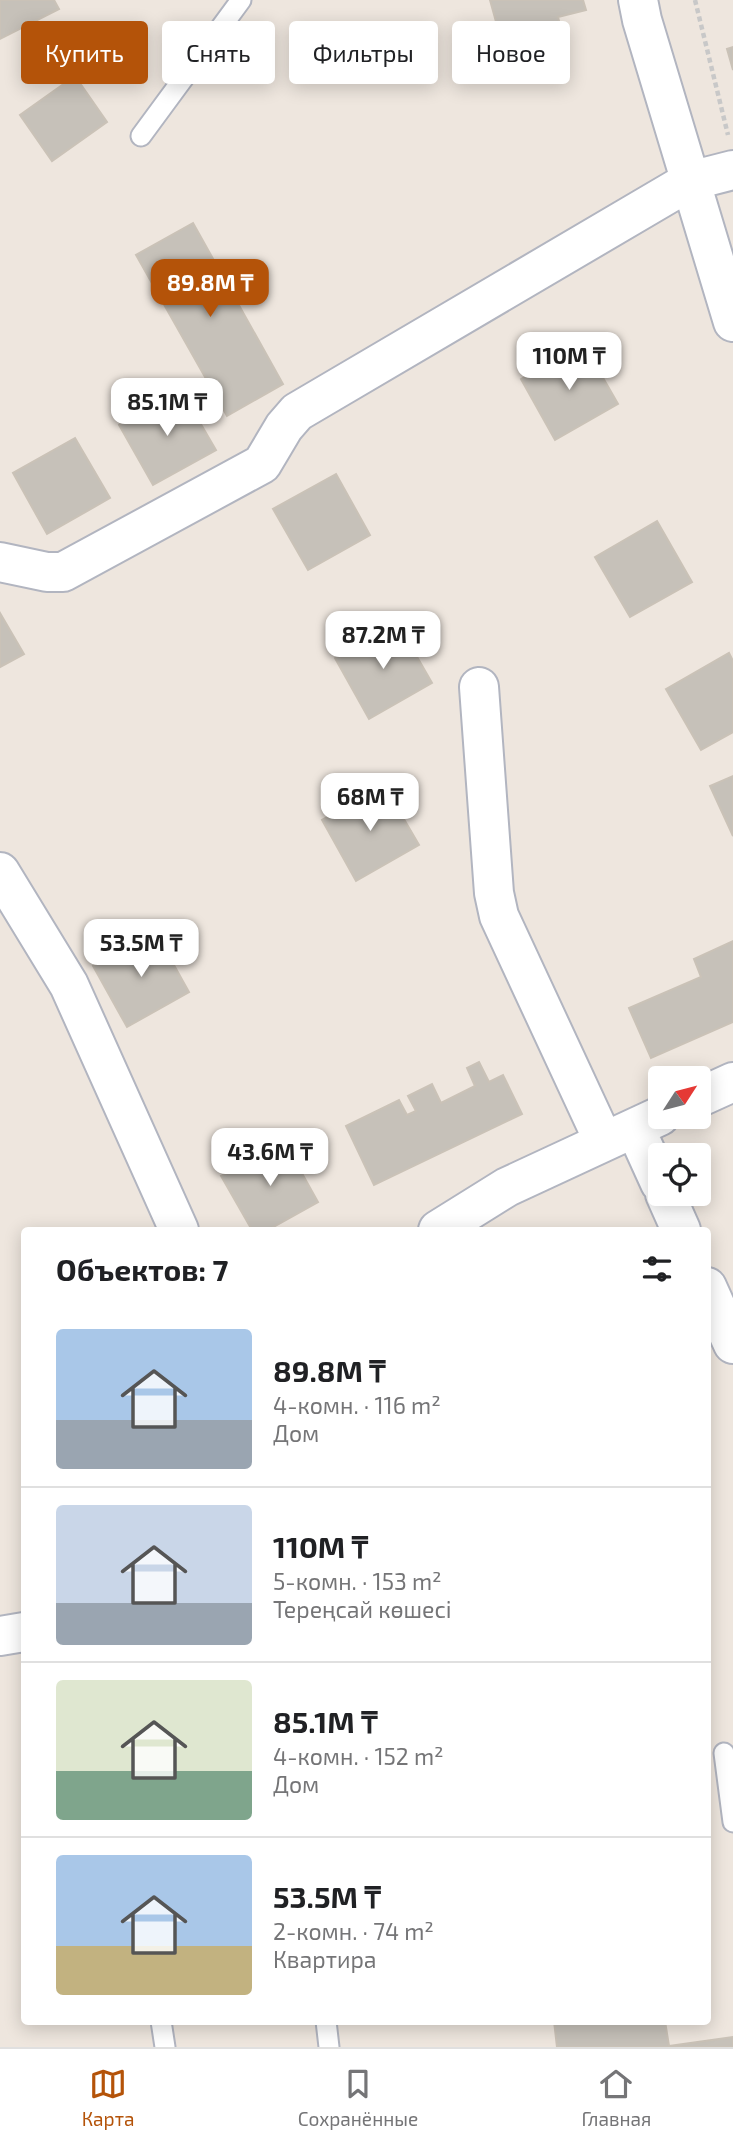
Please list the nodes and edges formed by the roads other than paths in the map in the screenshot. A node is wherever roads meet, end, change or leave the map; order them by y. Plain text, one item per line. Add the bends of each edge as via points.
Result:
1 (241, 0) edge
2 (638, 0) edge
3 (141, 136) dead end
4 (732, 156) edge
5 (690, 181) junction
6 (733, 322) edge
7 (0, 562) edge
8 (479, 687) dead end
9 (0, 872) edge
10 (733, 1082) edge
11 (711, 1092) edge
12 (633, 1129) edge
13 (648, 1159) edge
14 (670, 1206) edge
15 (178, 1227) edge
16 (443, 1227) edge
17 (680, 1227) edge
18 (711, 1296) edge
19 (733, 1345) edge
20 (21, 1632) edge
21 (0, 1636) edge
22 (721, 1753) edge
23 (733, 1822) edge
24 (162, 2025) edge
25 (326, 2025) edge
26 (165, 2047) edge
27 (329, 2047) edge

1 - 3 lane
2 - 5 street
4 - 5 street
5 - 6 street
5 - 7 street via 297,412 262,464 63,572
8 - 12 street via 499,916
9 - 15 street via 69,985
10 - 11 street
12 - 13 street
12 - 16 street via 507,1187
14 - 17 street
18 - 19 street
20 - 21 street
22 - 23 lane
24 - 26 lane
25 - 27 lane

